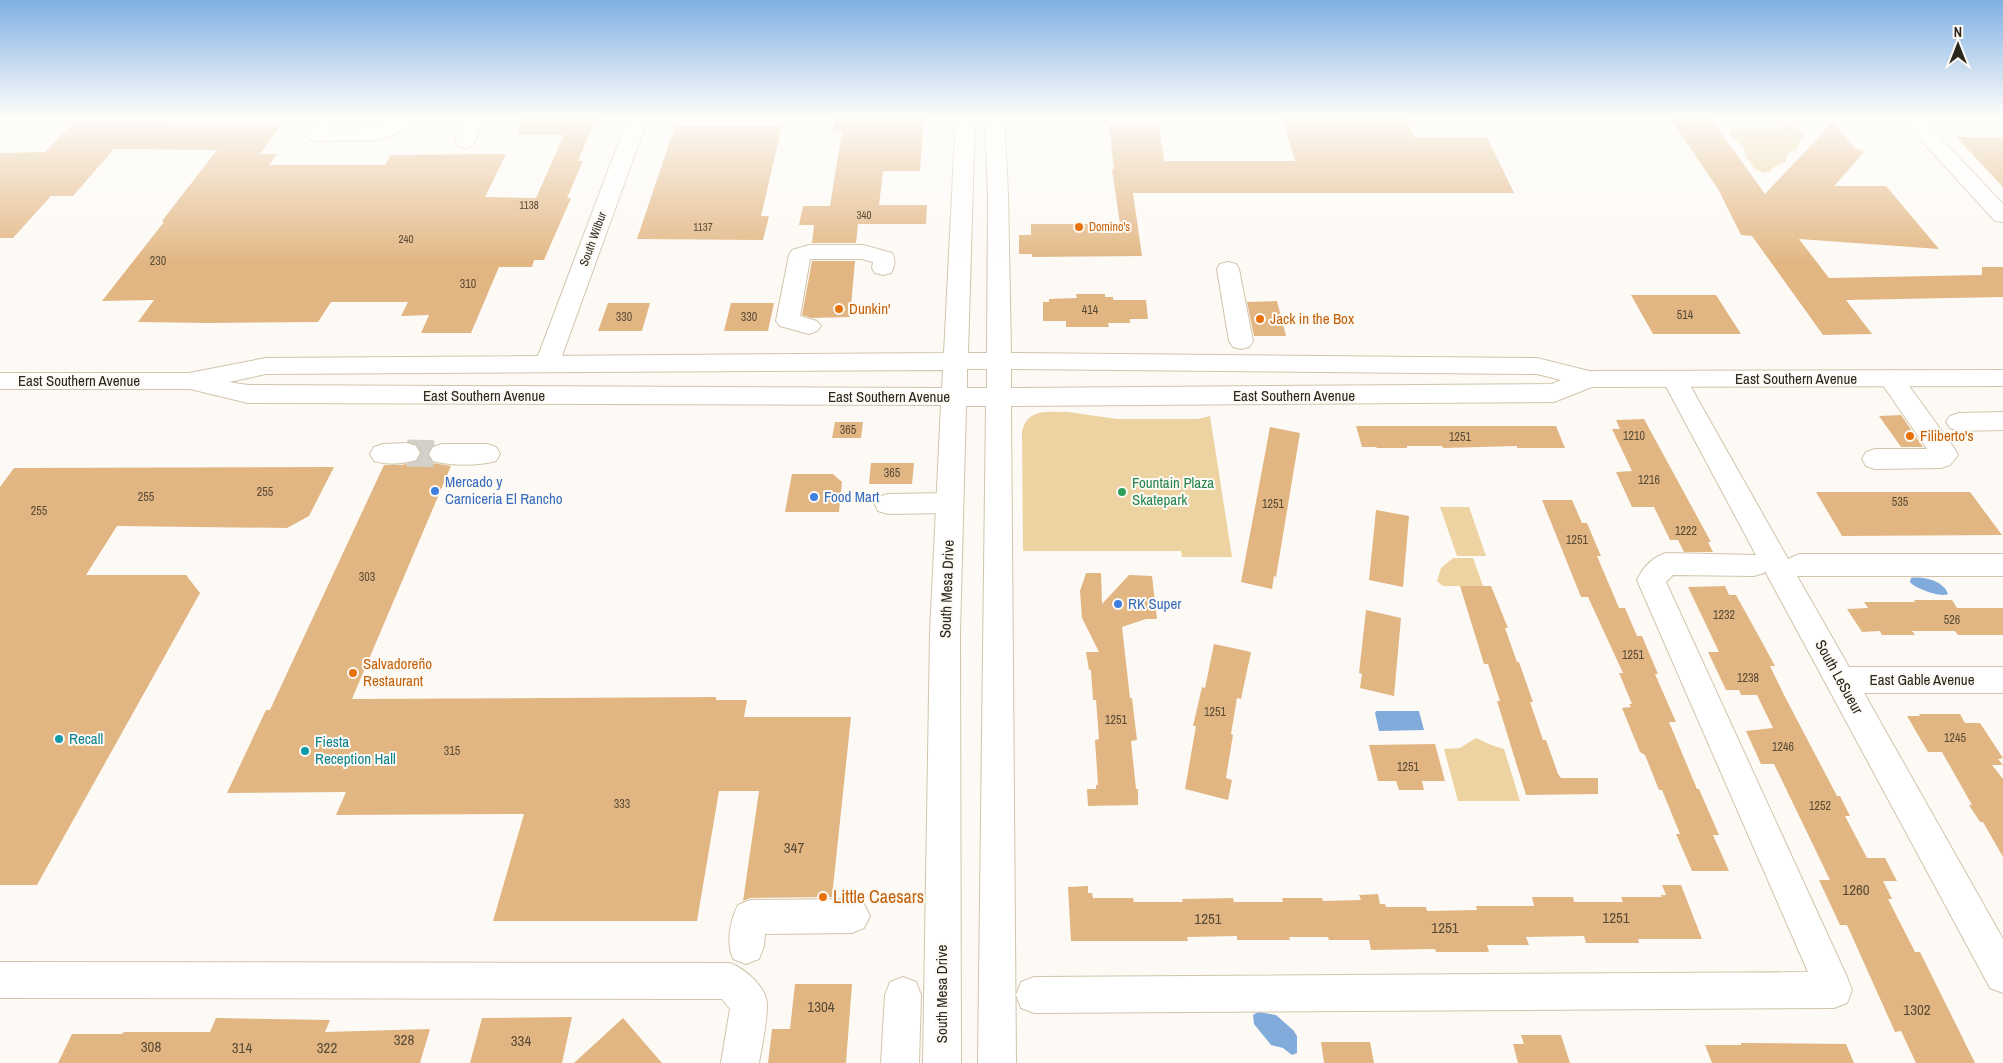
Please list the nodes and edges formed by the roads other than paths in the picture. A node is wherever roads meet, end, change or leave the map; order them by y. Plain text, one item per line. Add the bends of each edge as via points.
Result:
1 (620, 165) edge
2 (962, 165) edge
3 (979, 165) edge
4 (996, 165) edge
5 (1955, 165) edge
6 (998, 216) junction
7 (2003, 216) edge
8 (883, 268) dead end
9 (1228, 269) dead end
10 (808, 326) dead end
11 (1241, 341) dead end
12 (955, 361) junction
13 (999, 361) junction
14 (547, 364) junction
15 (1468, 365) junction
16 (1890, 378) junction
17 (2003, 378) edge
18 (1589, 379) junction
19 (1674, 379) junction
20 (0, 381) edge
21 (188, 381) junction
22 (351, 395) junction
23 (1280, 396) junction
24 (954, 397) junction
25 (1000, 397) junction
26 (1959, 422) dead end
27 (2003, 422) edge
28 (442, 454) tunnel mouth
29 (487, 454) dead end
30 (1875, 458) dead end
31 (950, 503) junction
32 (888, 504) dead end
33 (1754, 564) dead end
34 (1799, 565) dead end
35 (2003, 565) edge
36 (1841, 680) junction
37 (2002, 693) edge
38 (852, 916) dead end
39 (746, 946) dead end
40 (2003, 975) edge
41 (0, 980) edge
42 (903, 995) dead end
43 (1034, 995) dead end
44 (740, 1063) edge
45 (900, 1063) edge
46 (942, 1063) edge
47 (997, 1063) edge

1 - 14 main road, South Wilbur
2 - 12 main road, South Mesa Drive
3 - 6 main road via 985,198
4 - 6 main road
5 - 7 main road
6 - 13 main road
8 - 10 main road via 884,258 869,253 808,252 800,255 788,321
9 - 11 main road
12 - 13 main road, East Southern Avenue
12 - 14 main road, East Southern Avenue
12 - 24 main road, South Mesa Drive
13 - 15 main road, East Southern Avenue
13 - 25 main road
14 - 21 main road, East Southern Avenue via 266,366
14 - 22 main road via 528,378 508,382 381,386
15 - 18 main road, East Southern Avenue via 1537,366
15 - 23 main road via 1421,379 1300,386
16 - 17 main road, East Southern Avenue
16 - 19 main road, East Southern Avenue
16 - 30 main road via 1944,455 1941,458
18 - 19 main road, East Southern Avenue
18 - 23 main road, East Southern Avenue via 1554,393
19 - 36 main road, South LeSueur
20 - 21 main road, East Southern Avenue
21 - 22 main road, East Southern Avenue via 248,394
22 - 24 main road, East Southern Avenue
23 - 25 main road, East Southern Avenue
24 - 25 main road, East Southern Avenue
24 - 31 main road, South Mesa Drive
25 - 47 main road
26 - 27 main road
28 - 29 main road
31 - 32 main road
31 - 46 main road, South Mesa Drive via 945,632
33 - 43 main road via 1666,564 1651,580 1834,990
34 - 35 main road
36 - 37 main road, East Gable Avenue
36 - 40 main road, South LeSueur
38 - 39 main road via 750,917
41 - 44 main road via 730,980 749,1003
42 - 45 main road

